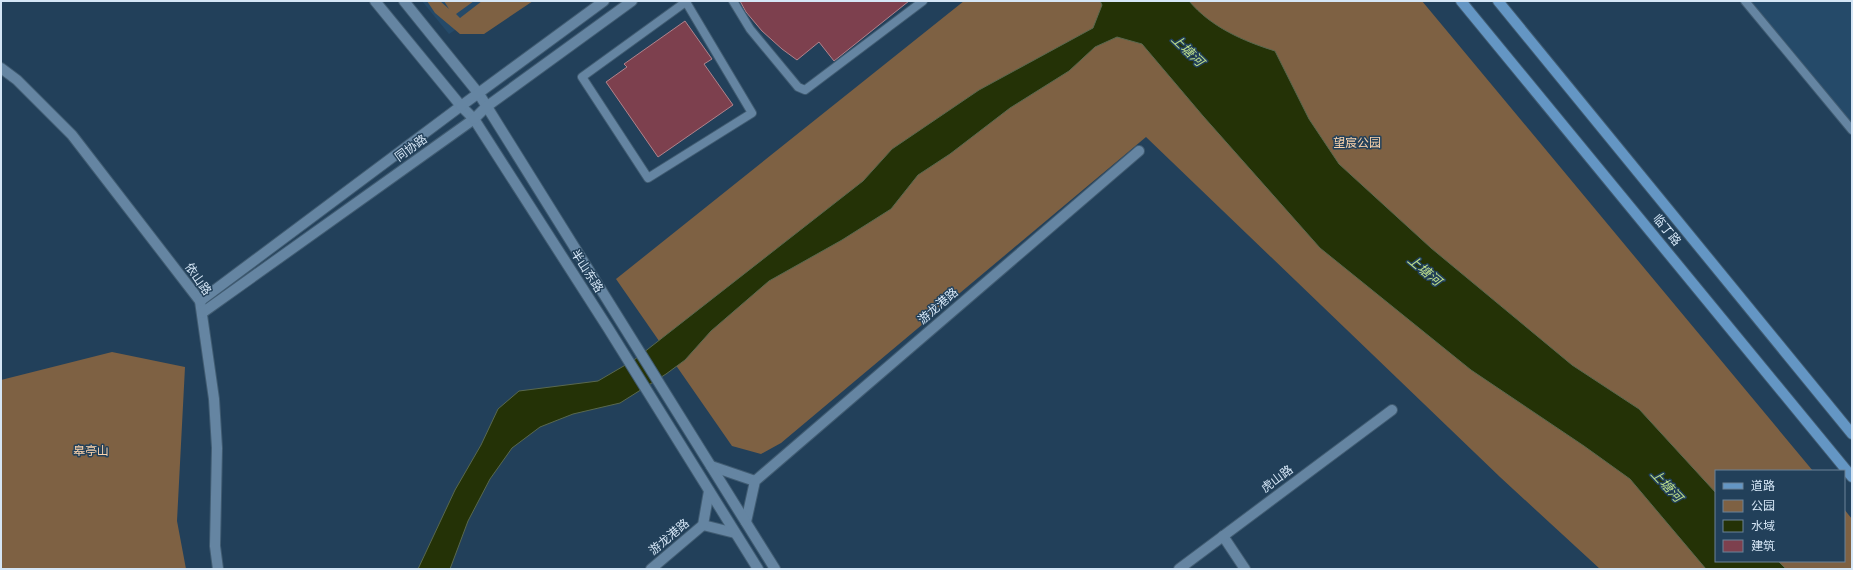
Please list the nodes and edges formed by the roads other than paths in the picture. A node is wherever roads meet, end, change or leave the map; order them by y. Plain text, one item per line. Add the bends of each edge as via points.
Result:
1 (375, 1) edge
2 (404, 1) edge
3 (604, 1) edge
4 (632, 1) edge
5 (733, 1) edge
6 (923, 1) edge
7 (1461, 1) edge
8 (1498, 1) edge
9 (1745, 1) edge
10 (687, 2) edge
11 (1, 68) edge
12 (479, 94) junction
13 (461, 106) junction
14 (486, 107) junction
15 (474, 119) junction
16 (1852, 130) edge
17 (1139, 152) dead end
18 (200, 301) junction
19 (202, 313) junction
20 (1392, 410) dead end
21 (1852, 434) edge
22 (711, 466) junction
23 (1852, 477) edge
24 (755, 481) junction
25 (709, 491) junction
26 (746, 522) junction
27 (703, 525) junction
28 (735, 533) junction
29 (1223, 536) junction
30 (218, 569) edge
31 (651, 569) edge
32 (758, 569) edge
33 (775, 569) edge
34 (1179, 569) edge
35 (1245, 569) edge

1 - 13 street, 半山东路
2 - 12 street, 半山东路
3 - 12 street, 同协路
4 - 14 street, 同协路
5 - 6 lane via 750,29 798,87 805,90
7 - 23 main road, 临丁路
8 - 21 main road, 临丁路
9 - 16 lane
10 - 10 lane via 752,113 648,178 582,77
11 - 18 street, 依山路 via 17,80 72,135
12 - 13 street, 同协路
12 - 14 street, 半山东路
13 - 15 street, 半山东路
13 - 18 street, 同协路
14 - 15 street, 同协路
14 - 22 street, 半山东路
15 - 19 street, 同协路
15 - 25 street, 半山东路
17 - 24 street, 游龙港路
18 - 19 street, 依山路
19 - 30 street, 依山路 via 214,399 217,448 215,546
20 - 29 street, 虎山路
22 - 24 street
22 - 26 street, 半山东路
24 - 26 street
25 - 27 street, 游龙港路
25 - 28 street, 半山东路
26 - 33 street, 半山东路
27 - 28 street, 游龙港路
27 - 31 street, 游龙港路
28 - 32 street, 半山东路
29 - 34 street, 虎山路
29 - 35 street

